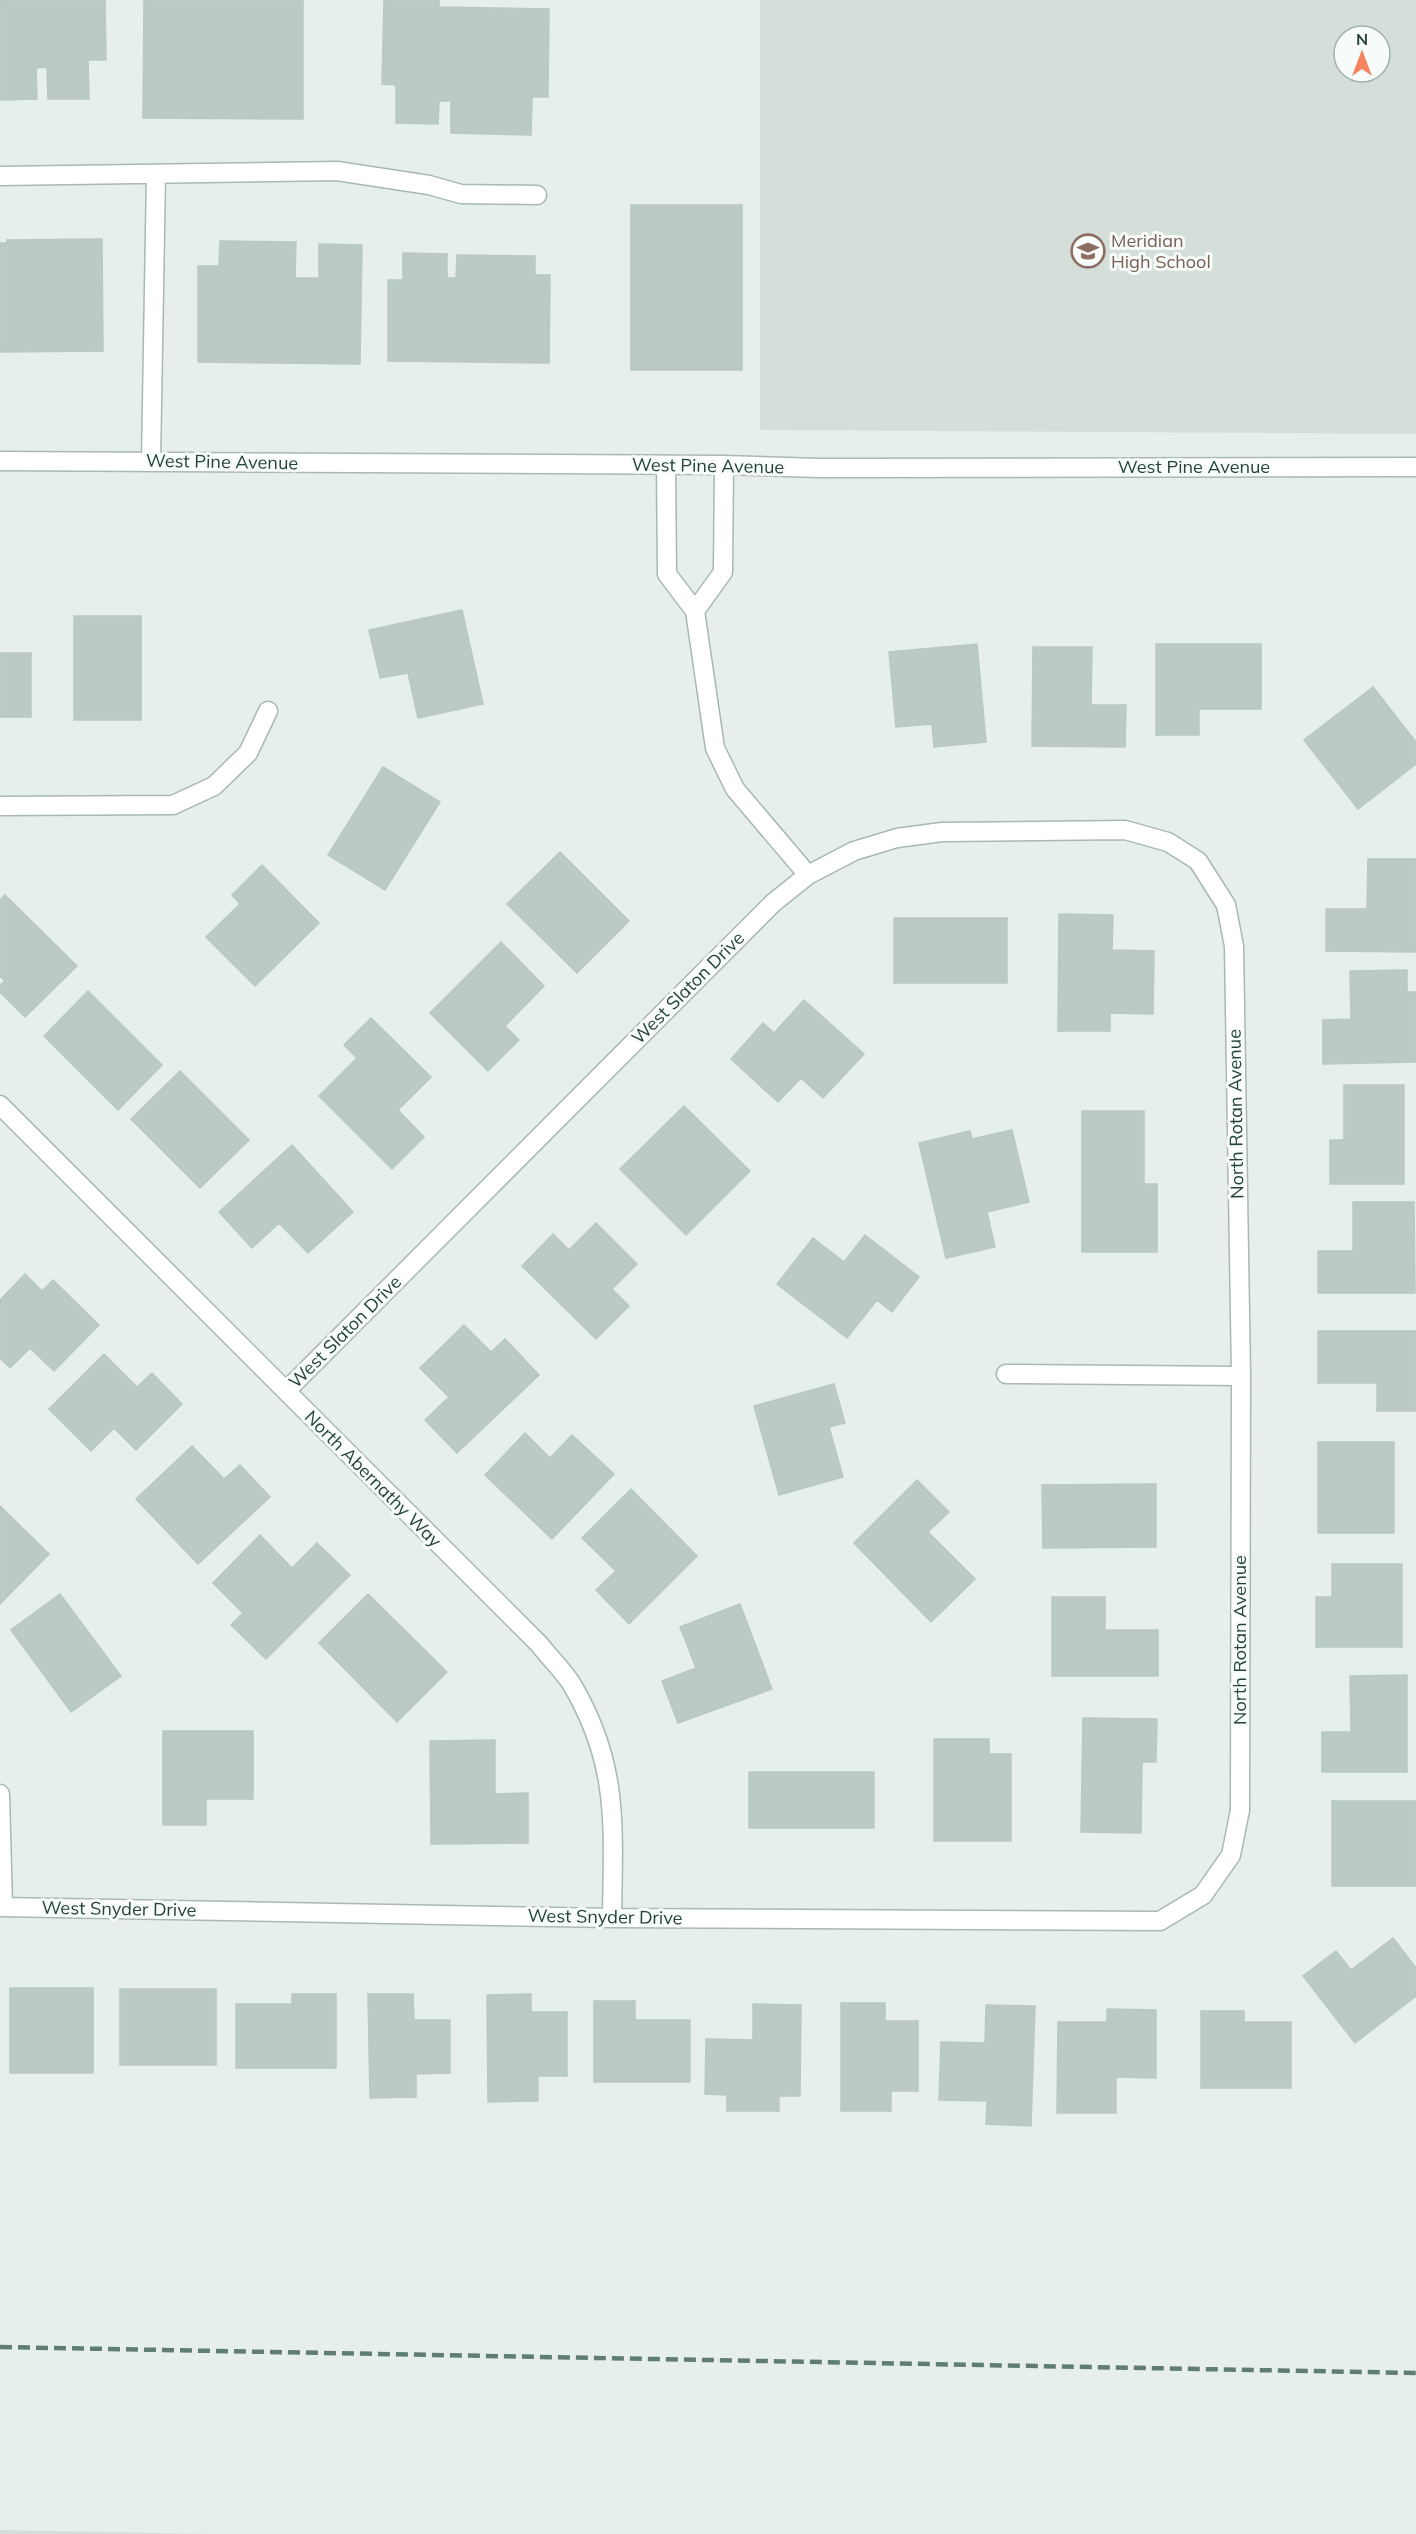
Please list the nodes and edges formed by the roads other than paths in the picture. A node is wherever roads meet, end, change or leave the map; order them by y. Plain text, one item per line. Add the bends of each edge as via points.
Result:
1 (156, 174) junction
2 (0, 176) edge
3 (537, 195) dead end
4 (0, 461) edge
5 (151, 461) junction
6 (666, 465) junction
7 (724, 465) junction
8 (1416, 467) edge
9 (695, 611) junction
10 (268, 711) dead end
11 (0, 806) edge
12 (1198, 861) joint
13 (808, 874) junction
14 (0, 1105) edge
15 (1006, 1374) dead end
16 (1240, 1376) junction
17 (285, 1391) junction
18 (0, 1794) edge
19 (1203, 1895) joint
20 (2, 1907) edge
21 (612, 1918) junction

1 - 2 street
1 - 3 street via 337,171 429,185 460,194
1 - 5 street
4 - 5 street, West Pine Avenue
5 - 6 street, West Pine Avenue
6 - 7 street, West Pine Avenue
6 - 9 street via 667,574
7 - 8 street, West Pine Avenue
7 - 9 street via 723,572
9 - 13 street via 715,748 735,789
10 - 11 street via 248,753 214,786 173,805
12 - 13 street, West Slaton Drive via 1168,842 1125,830 942,832 897,838 854,851
12 - 16 street, North Rotan Avenue via 1226,905 1234,946
13 - 17 street, West Slaton Drive via 773,903
14 - 17 street, North Abernathy Way
15 - 16 street
16 - 19 street, North Rotan Avenue via 1240,1810 1231,1855
17 - 21 street, North Abernathy Way via 539,1644 570,1681 592,1722 607,1768 613,1815
18 - 20 street
19 - 21 street, West Snyder Drive via 1160,1921
20 - 21 street, West Snyder Drive

